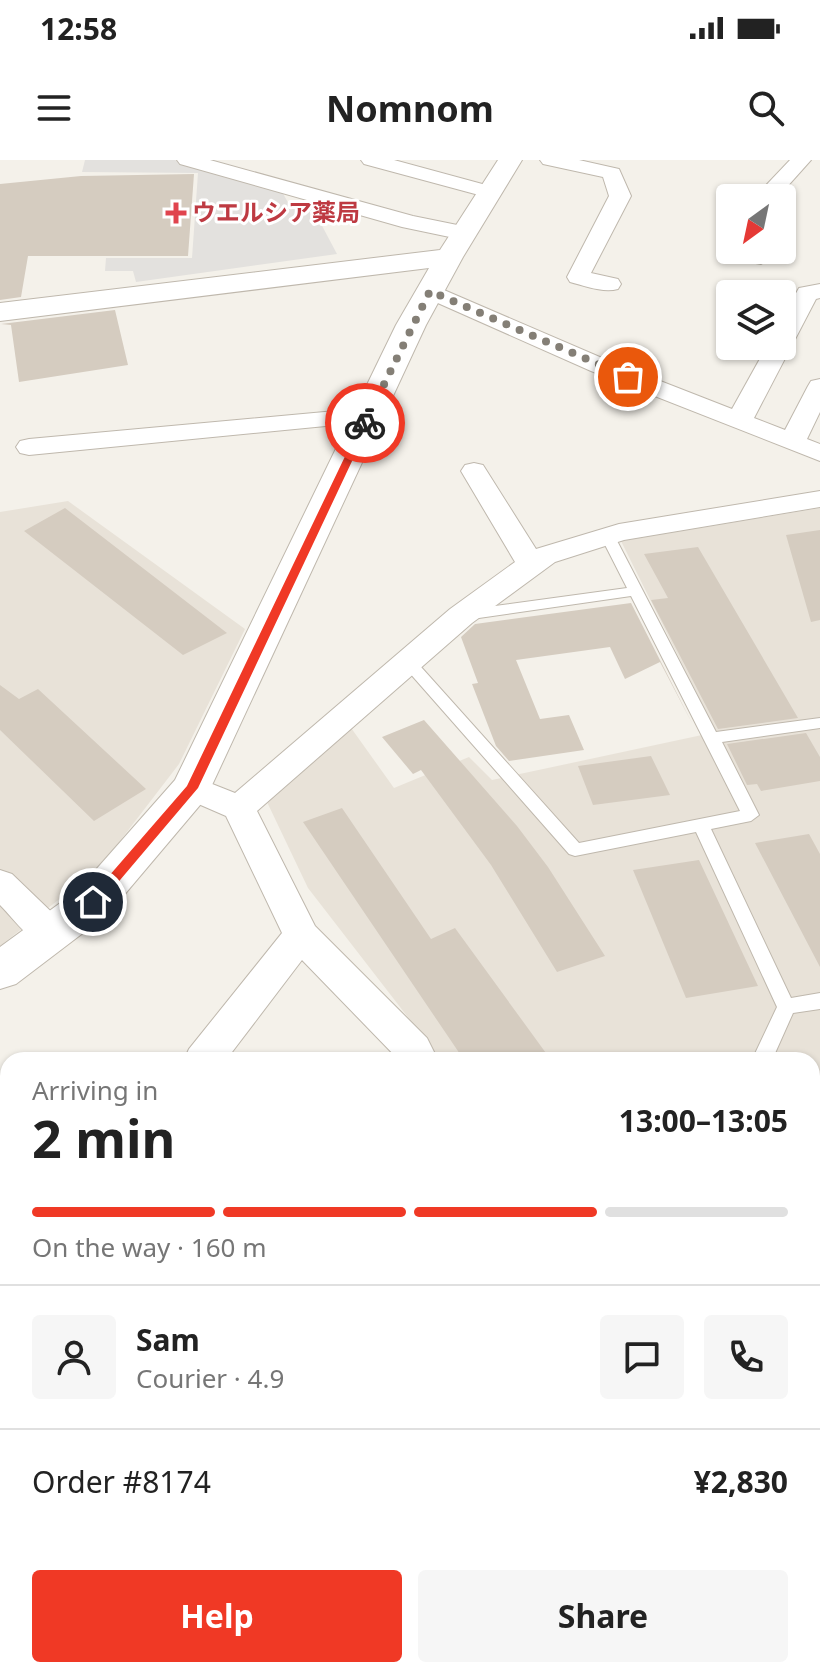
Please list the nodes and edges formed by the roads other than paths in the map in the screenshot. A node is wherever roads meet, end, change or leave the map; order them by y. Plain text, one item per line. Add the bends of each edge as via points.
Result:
1 (371, 160) edge
2 (510, 160) edge
3 (550, 160) edge
4 (801, 160) edge
5 (193, 161) edge
6 (778, 184) edge
7 (490, 192) junction
8 (456, 245) junction
9 (610, 284) dead end
10 (430, 291) junction
11 (820, 291) edge
12 (0, 312) edge
13 (796, 314) edge
14 (772, 360) edge
15 (820, 386) edge
16 (368, 416) junction
17 (739, 421) junction
18 (792, 442) junction
19 (29, 447) dead end
20 (820, 453) edge
21 (474, 471) dead end
22 (820, 499) edge
23 (607, 535) junction
24 (531, 564) junction
25 (636, 591) junction
26 (461, 616) junction
27 (408, 662) junction
28 (820, 723) edge
29 (711, 738) junction
30 (192, 788) junction
31 (239, 808) junction
32 (701, 825) junction
33 (0, 883) edge
34 (52, 935) junction
35 (301, 935) junction
36 (0, 971) edge
37 (820, 1001) edge
38 (786, 1007) junction
39 (209, 1052) edge
40 (415, 1052) edge
41 (766, 1052) edge

1 - 7 street
2 - 7 street
3 - 9 street via 612,173 620,196 578,277
4 - 6 street
5 - 8 street via 410,222
7 - 8 street
8 - 10 street
8 - 12 street
10 - 16 street
10 - 17 street
11 - 13 street via 807,293
14 - 17 street
15 - 18 street
16 - 19 street
16 - 30 street
17 - 18 street
18 - 20 street
21 - 24 street
22 - 23 street
23 - 24 street
23 - 25 lane
24 - 26 street
25 - 26 lane
25 - 29 lane
26 - 27 street
27 - 31 street
27 - 32 lane via 575,850
28 - 29 lane
29 - 32 lane via 751,815
30 - 31 street
30 - 34 street via 93,902
31 - 35 street
32 - 38 lane
33 - 34 street
34 - 36 street
35 - 39 street
35 - 40 street
37 - 38 lane
38 - 41 lane

